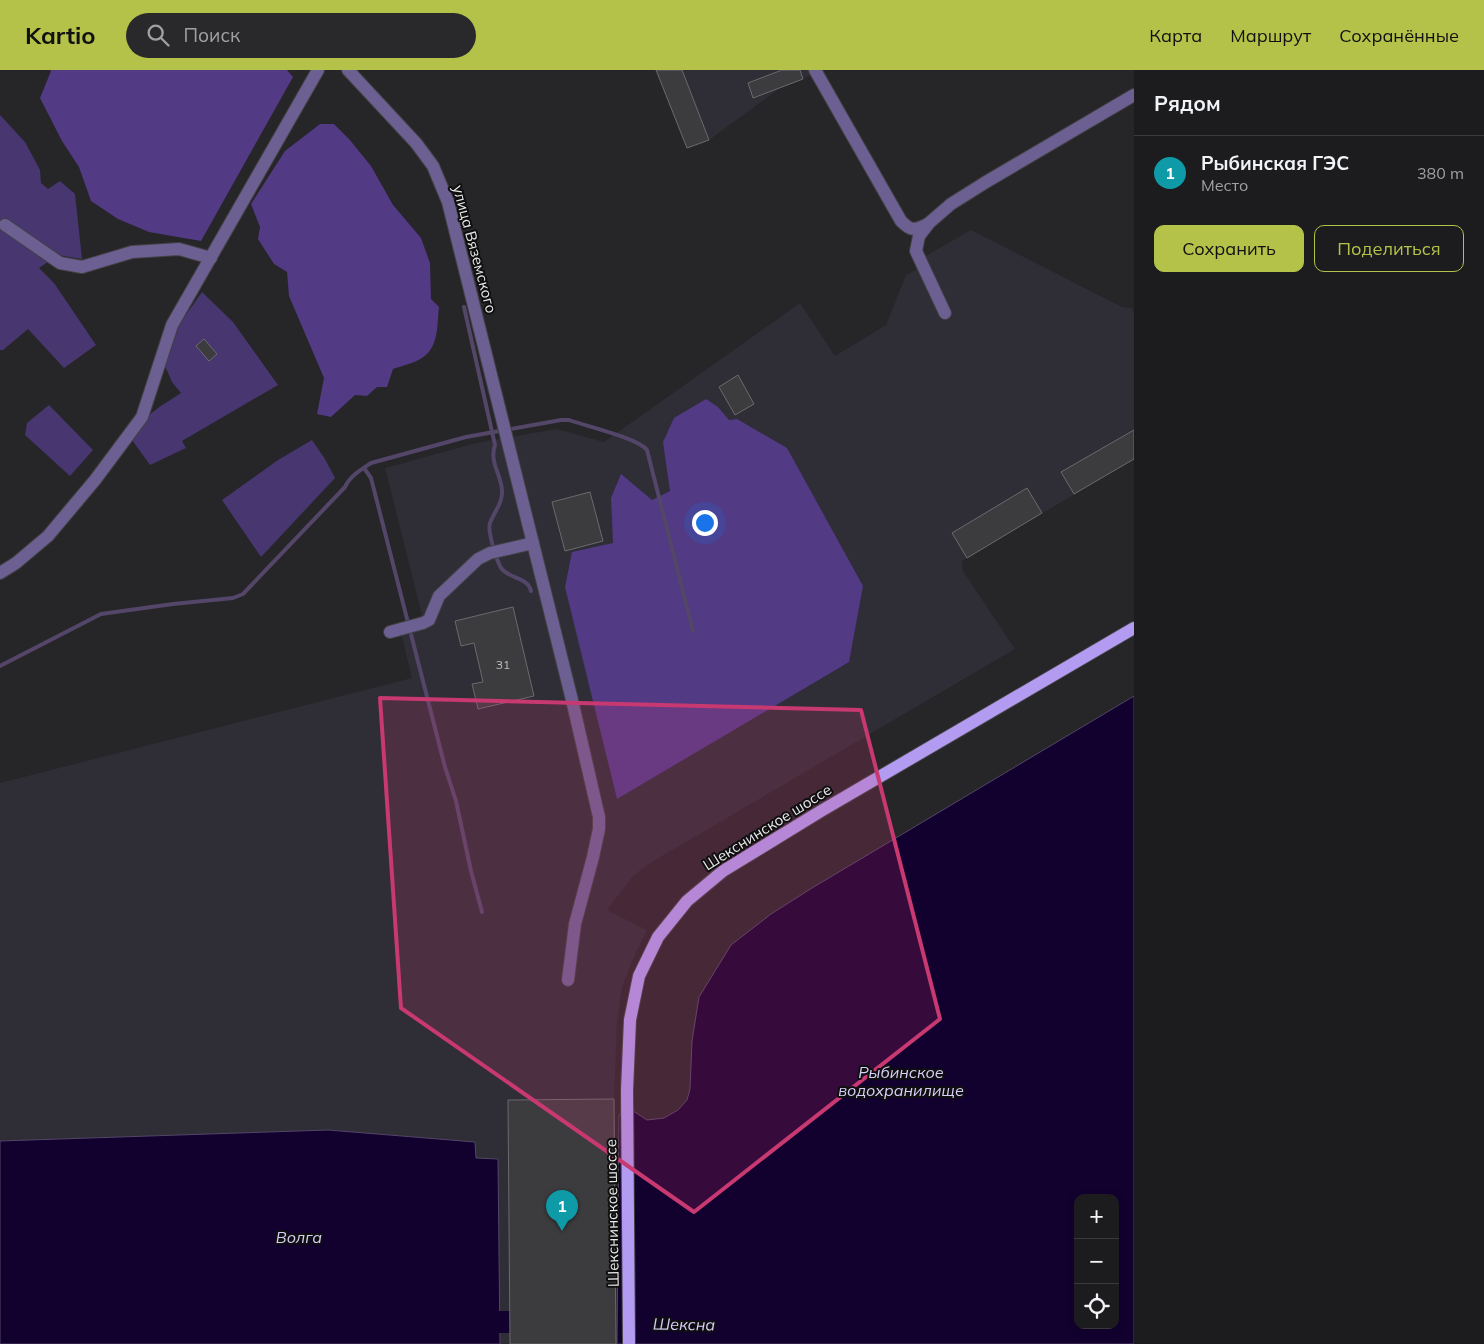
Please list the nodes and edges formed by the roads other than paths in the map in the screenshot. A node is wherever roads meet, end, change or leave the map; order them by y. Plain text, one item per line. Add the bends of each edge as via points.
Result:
1 (318, 70) edge
2 (348, 70) edge
3 (815, 70) edge
4 (1134, 95) edge
5 (930, 223) junction
6 (5, 225) dead end
7 (211, 258) junction
8 (945, 314) dead end
9 (533, 543) junction
10 (0, 573) edge
11 (1134, 628) edge
12 (390, 632) dead end
13 (568, 980) dead end
14 (629, 1344) edge

1 - 7 street
2 - 9 street, улица Вяземского via 416,143 441,183
3 - 5 street via 901,221 915,230
4 - 5 street via 986,182 951,204
5 - 8 street via 919,236 916,251
6 - 7 street via 60,263 82,267 132,252 179,248
7 - 10 street via 172,325 142,417 48,536
9 - 12 street via 478,559 439,596 429,620
9 - 13 street, улица Вяземского via 599,817 594,857 575,924
11 - 14 main road, Шекснинское шоссе via 723,872 687,901 658,937 639,976 630,1020 627,1090

